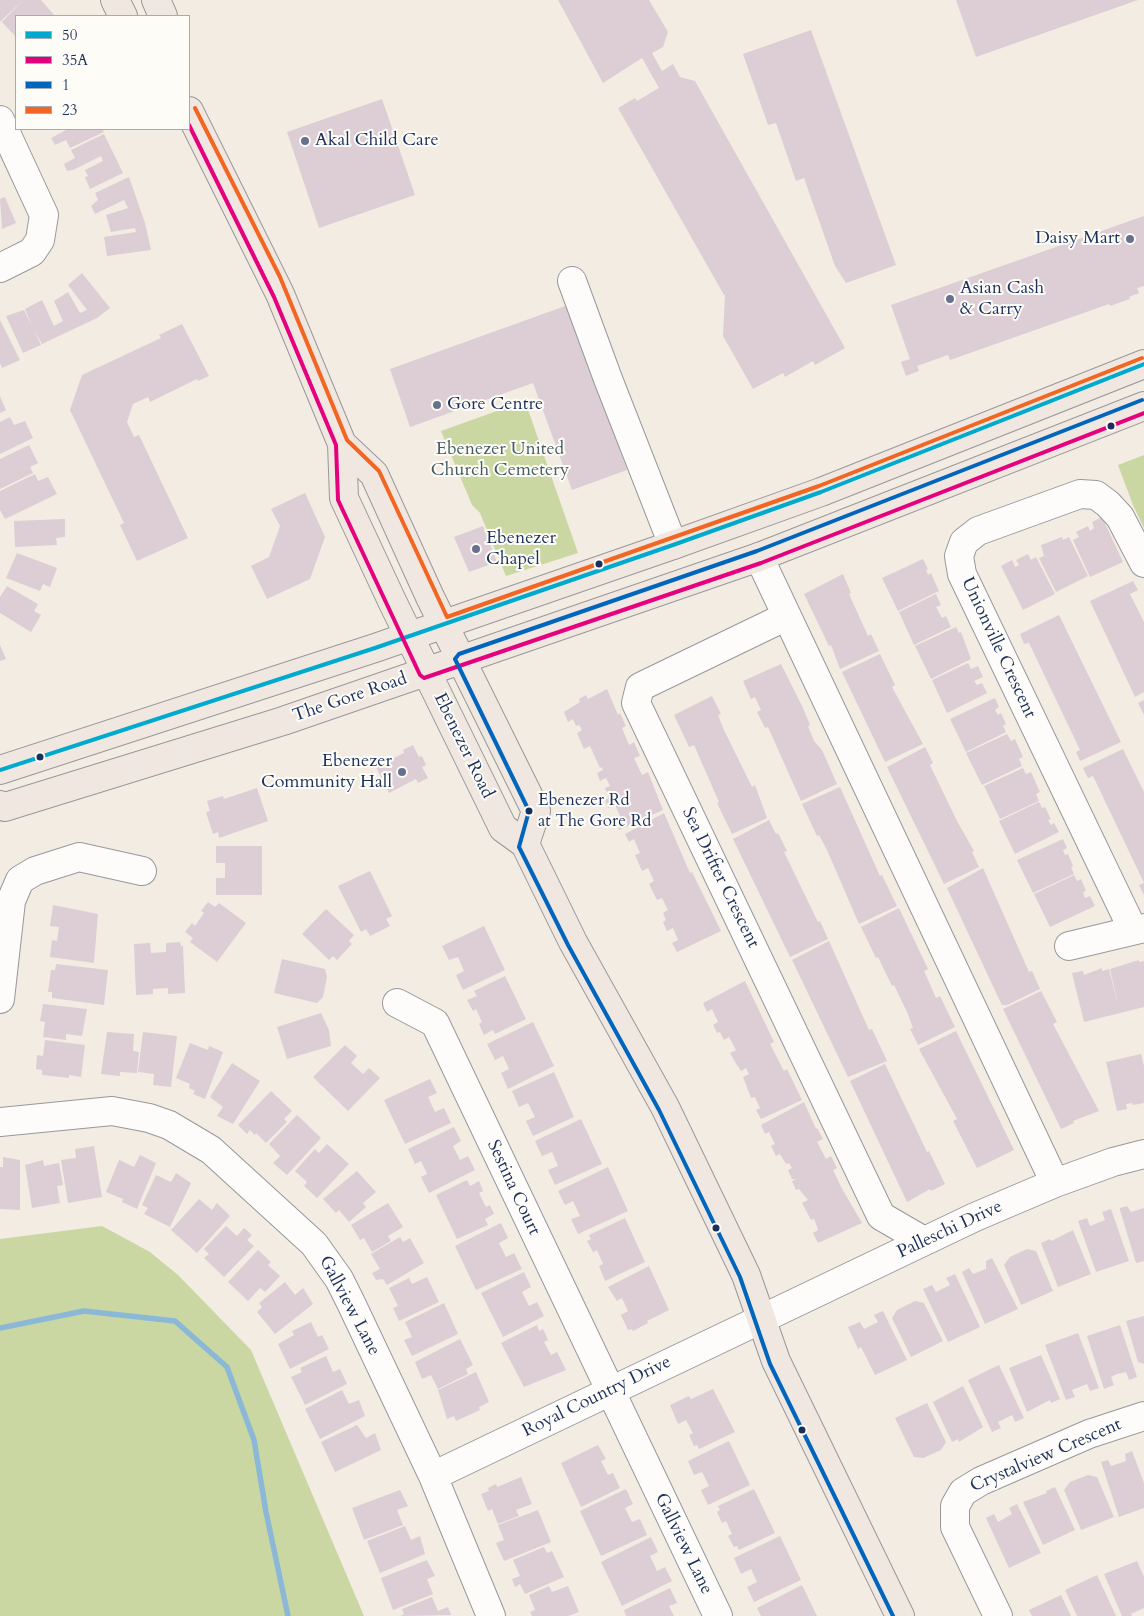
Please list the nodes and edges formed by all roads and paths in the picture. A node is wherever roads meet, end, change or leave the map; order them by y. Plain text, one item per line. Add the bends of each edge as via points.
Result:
1 (115, 0) edge
2 (156, 0) edge
3 (122, 15) edge
4 (163, 15) edge
5 (190, 113) edge
6 (0, 120) edge
7 (0, 268) edge
8 (572, 281) dead end
9 (1144, 364) edge
10 (1144, 406) edge
11 (342, 444) junction
12 (673, 545) junction
13 (759, 557) junction
14 (1144, 563) edge
15 (787, 616) junction
16 (444, 624) junction
17 (409, 636) junction
18 (461, 660) junction
19 (426, 672) junction
20 (0, 770) edge
21 (0, 805) edge
22 (526, 844) junction
23 (142, 871) dead end
24 (1139, 929) edge
25 (1069, 946) dead end
26 (0, 999) edge
27 (397, 1003) dead end
28 (0, 1122) edge
29 (1144, 1154) edge
30 (1055, 1183) junction
31 (881, 1216) junction
32 (924, 1241) junction
33 (871, 1266) junction
34 (761, 1319) junction
35 (610, 1392) junction
36 (1144, 1416) edge
37 (433, 1476) junction
38 (491, 1616) edge
39 (718, 1616) edge
40 (900, 1616) edge
41 (998, 1616) edge

1 - 3 main road
2 - 4 main road
5 - 11 main road, Ebenezer Road via 274,280
6 - 7 street via 44,215 40,240 32,252
8 - 12 street
9 - 12 main road via 830,488
10 - 13 main road, The Gore Road
11 - 16 main road, Ebenezer Road via 374,474
11 - 17 main road, Ebenezer Road via 344,498
12 - 16 main road
13 - 15 street
13 - 18 main road, The Gore Road
14 - 24 street, Unionville Crescent via 1120,517 1108,504 1096,495 1080,494 978,531 964,542 959,556 962,574
15 - 30 street
15 - 31 street, Sea Drifter Crescent via 640,687 636,703
16 - 17 main road
16 - 18 main road, Ebenezer Road
17 - 19 main road, Ebenezer Road
17 - 20 main road
18 - 19 main road, The Gore Road
18 - 22 main road, Ebenezer Road via 536,811
19 - 21 main road, The Gore Road via 182,754 5,807
19 - 22 main road, Ebenezer Road via 503,828
22 - 34 main road, Ebenezer Road via 573,942 669,1115 746,1275
23 - 26 street via 79,857 35,871 20,880 11,900
24 - 25 street
27 - 35 street, Sestina Court via 435,1023
28 - 37 street, Gallview Lane via 94,1111 129,1113 169,1125 211,1150 314,1244 323,1256 351,1303
29 - 30 street, Palleschi Drive
30 - 32 street, Palleschi Drive
31 - 32 street
31 - 33 street
32 - 33 street, Palleschi Drive
33 - 34 street, Palleschi Drive
34 - 35 street, Royal Country Drive
34 - 40 main road, Ebenezer Road via 776,1360
35 - 37 street, Royal Country Drive
35 - 39 street, Gallview Lane
36 - 41 street, Crystalview Crescent via 1088,1434 963,1492 955,1506 955,1527
37 - 38 street, Gallview Lane

